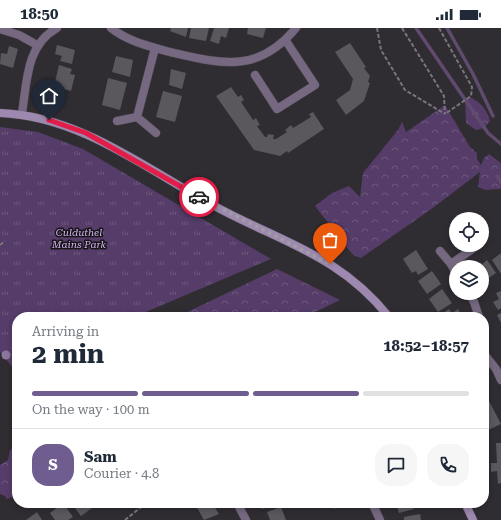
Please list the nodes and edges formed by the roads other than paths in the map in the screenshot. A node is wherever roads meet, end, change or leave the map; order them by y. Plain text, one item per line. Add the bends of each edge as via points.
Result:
1 (57, 28) edge
2 (111, 28) edge
3 (296, 28) edge
4 (0, 29) edge
5 (286, 41) junction
6 (37, 46) junction
7 (155, 48) junction
8 (255, 75) dead end
9 (0, 113) edge
10 (22, 114) junction
11 (137, 117) junction
12 (117, 121) dead end
13 (156, 133) dead end
14 (440, 251) dead end
15 (468, 252) edge
16 (456, 260) edge
17 (449, 263) edge
18 (473, 300) edge
19 (385, 312) edge
20 (477, 312) edge
21 (489, 360) edge
22 (501, 380) edge
23 (240, 508) edge
24 (374, 508) edge
25 (468, 508) edge
26 (246, 520) edge
27 (380, 520) edge
28 (474, 520) edge

1 - 6 street via 47,34
2 - 7 street via 122,37
3 - 5 street
4 - 6 street via 19,35
5 - 7 street via 253,60 235,63 204,60
5 - 8 street via 315,85 277,109
6 - 10 street via 31,62
7 - 11 street
9 - 10 street
10 - 19 street via 86,133 223,210 319,256 363,288
11 - 12 street
11 - 13 street
14 - 17 street
15 - 16 street
18 - 20 street
21 - 22 street
23 - 26 street
24 - 27 street
25 - 28 street

